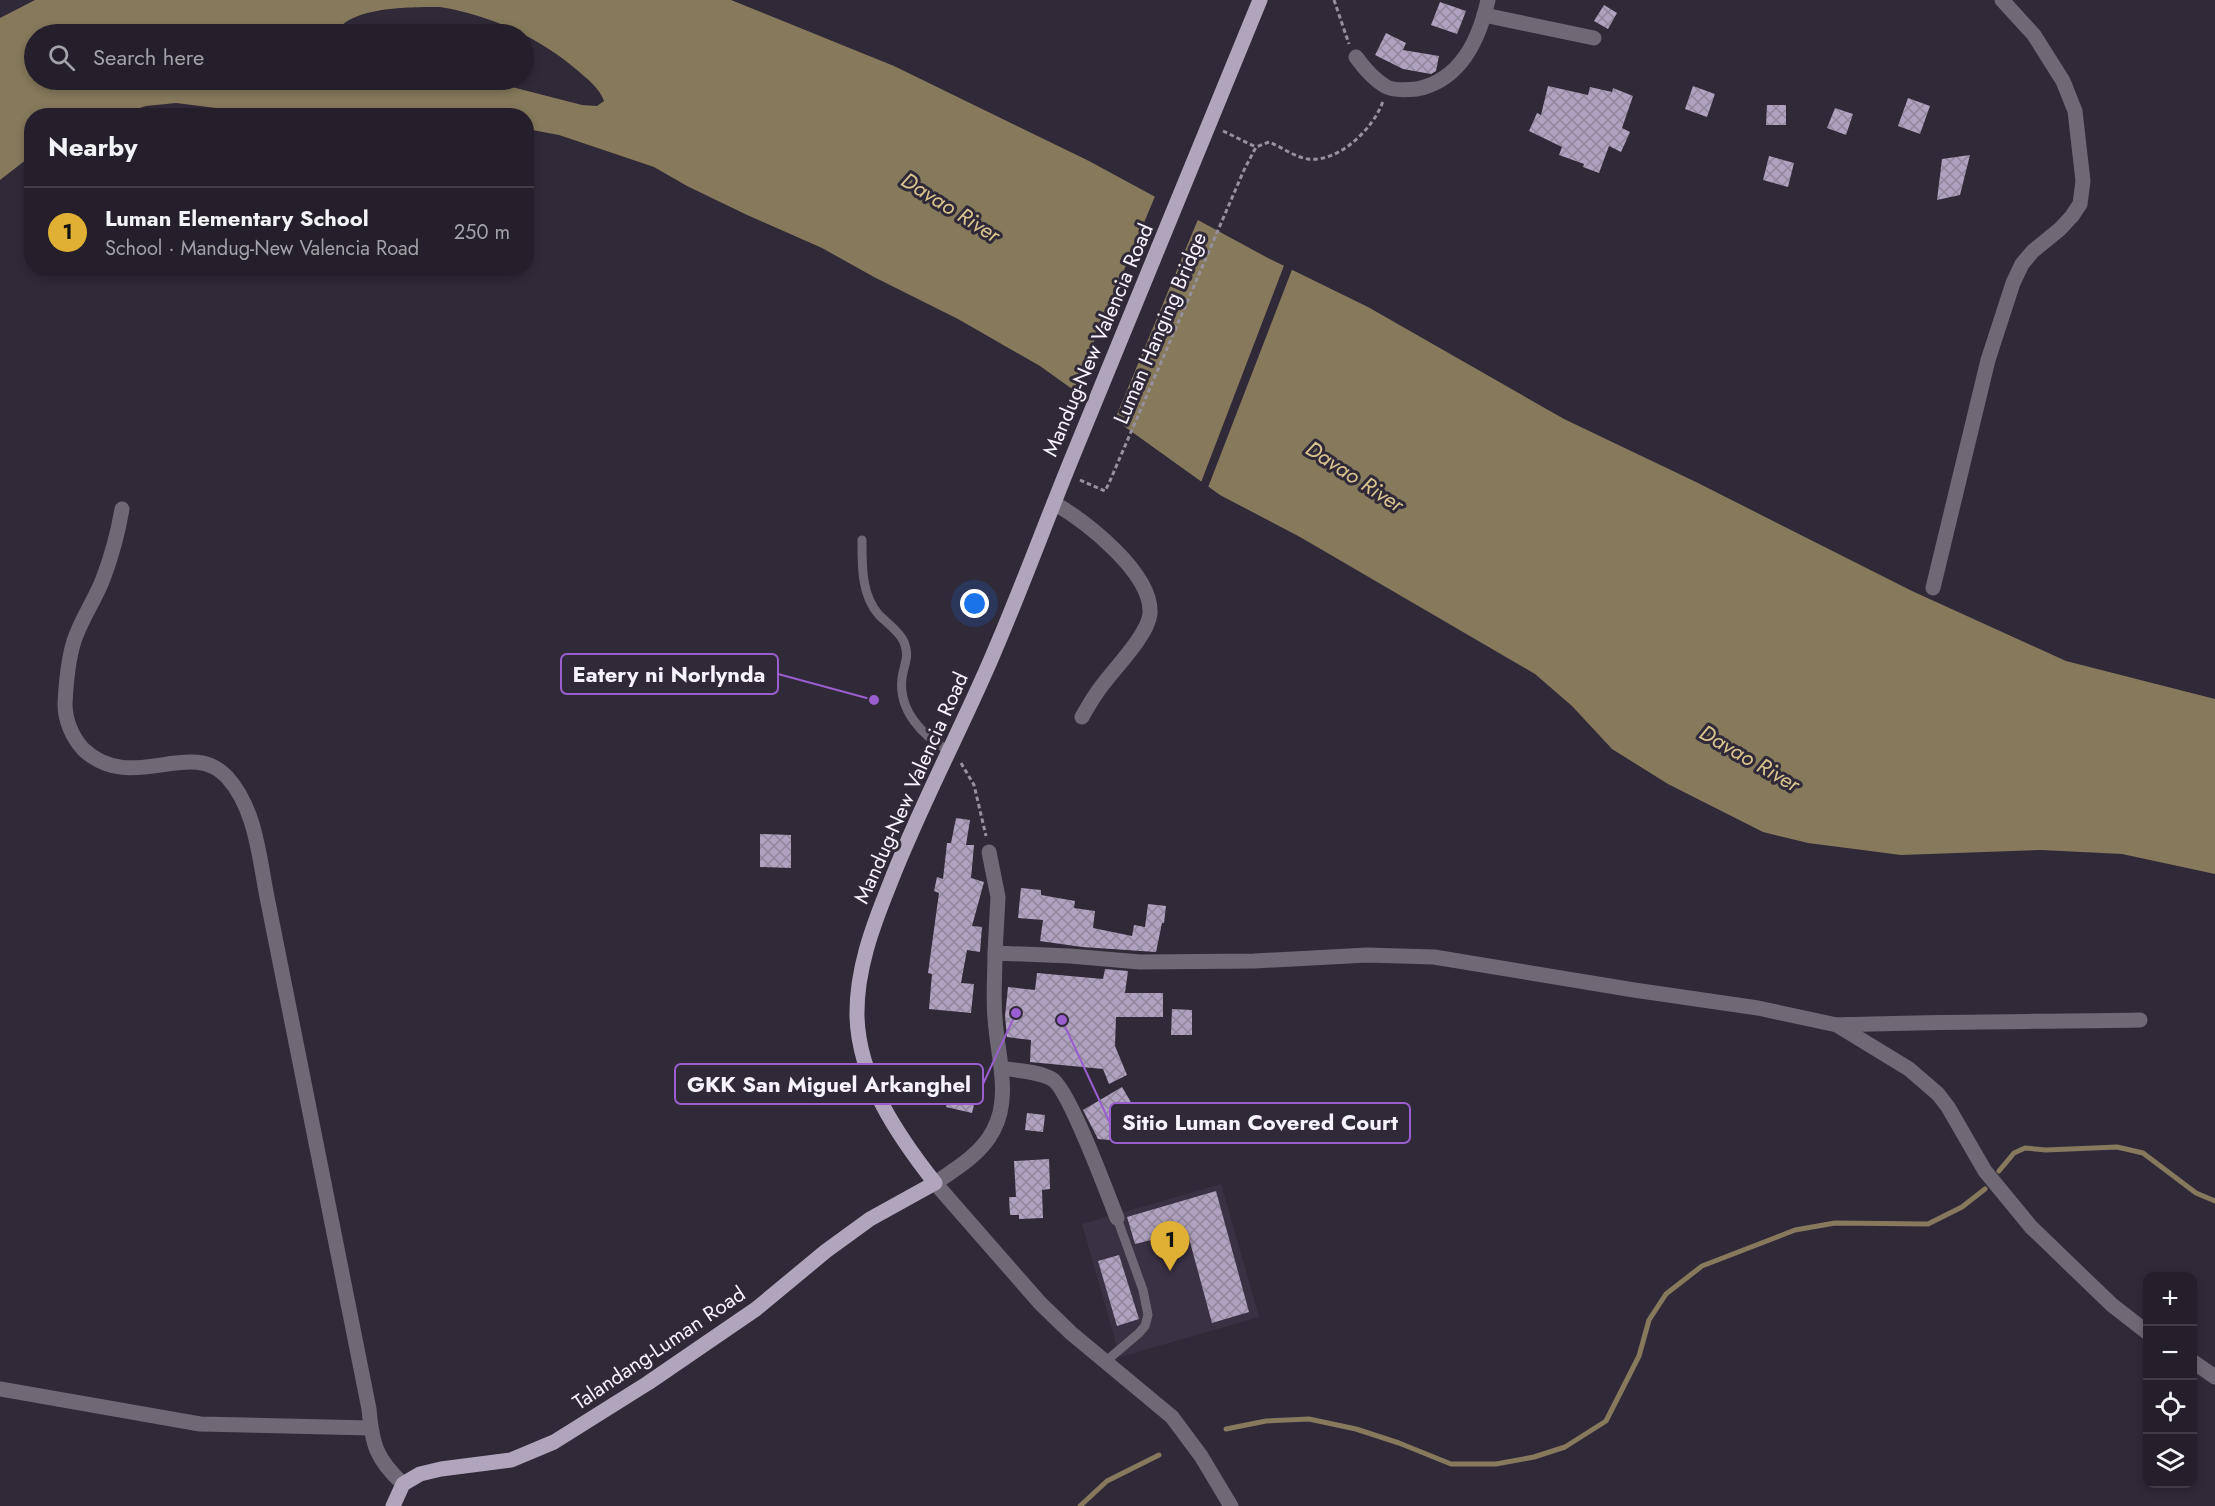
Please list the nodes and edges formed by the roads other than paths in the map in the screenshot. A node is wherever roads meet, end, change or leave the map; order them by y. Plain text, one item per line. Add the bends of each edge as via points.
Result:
1 (1260, 0) edge
2 (2002, 0) edge
3 (1486, 7) edge
4 (1594, 38) dead end
5 (1356, 57) road end
6 (1054, 503) junction
7 (122, 509) dead end
8 (862, 540) dead end
9 (1933, 588) dead end
10 (1082, 717) dead end
11 (949, 751) junction
12 (989, 852) road end
13 (995, 953) junction
14 (2140, 1020) dead end
15 (1837, 1024) junction
16 (1002, 1068) junction
17 (936, 1183) junction
18 (1118, 1218) joint
19 (2143, 1329) edge
20 (1105, 1362) junction
21 (2197, 1364) edge
22 (2215, 1377) edge
23 (0, 1389) edge
24 (370, 1428) junction
25 (403, 1484) junction
26 (393, 1506) edge
27 (1231, 1506) edge

1 - 6 main road, Mandug-New Valencia Road
2 - 9 street via 2034,35 2063,81 2075,111 2083,182 2080,204 2072,216 2033,251 2013,283 1988,360
3 - 4 street
3 - 5 street via 1467,55 1455,70 1427,86 1388,88
6 - 10 street via 1094,529 1122,558 1137,579 1149,607 1144,630
6 - 11 main road, Mandug-New Valencia Road
7 - 24 street via 102,581 75,640 65,706 69,726 77,742 108,765 138,769 199,762 212,766 227,777 253,826
8 - 11 lane via 866,590 875,609 903,639 908,656 901,692 906,708 925,734
11 - 17 main road, Mandug-New Valencia Road via 900,858 867,945 859,977 857,1018 863,1055 876,1090 893,1125
12 - 13 street via 998,897
13 - 15 street via 1140,962 1367,955 1434,957
13 - 16 street via 995,1018
14 - 15 street
15 - 19 street via 1910,1069 1938,1094 1985,1171 2031,1227 2112,1305
16 - 17 street via 1002,1107 994,1131 962,1165
16 - 18 street via 1039,1075 1059,1085
17 - 20 street, Mandug-New Valencia Road via 1040,1303
17 - 25 main road, Talandang-Luman Road via 870,1219 756,1309 554,1442 511,1460 441,1469 420,1474
18 - 20 lane via 1148,1315 1145,1326
20 - 27 street, Mandug-New Valencia Road via 1172,1417
21 - 22 street
23 - 24 street via 200,1424
24 - 25 street via 378,1457
25 - 26 main road

